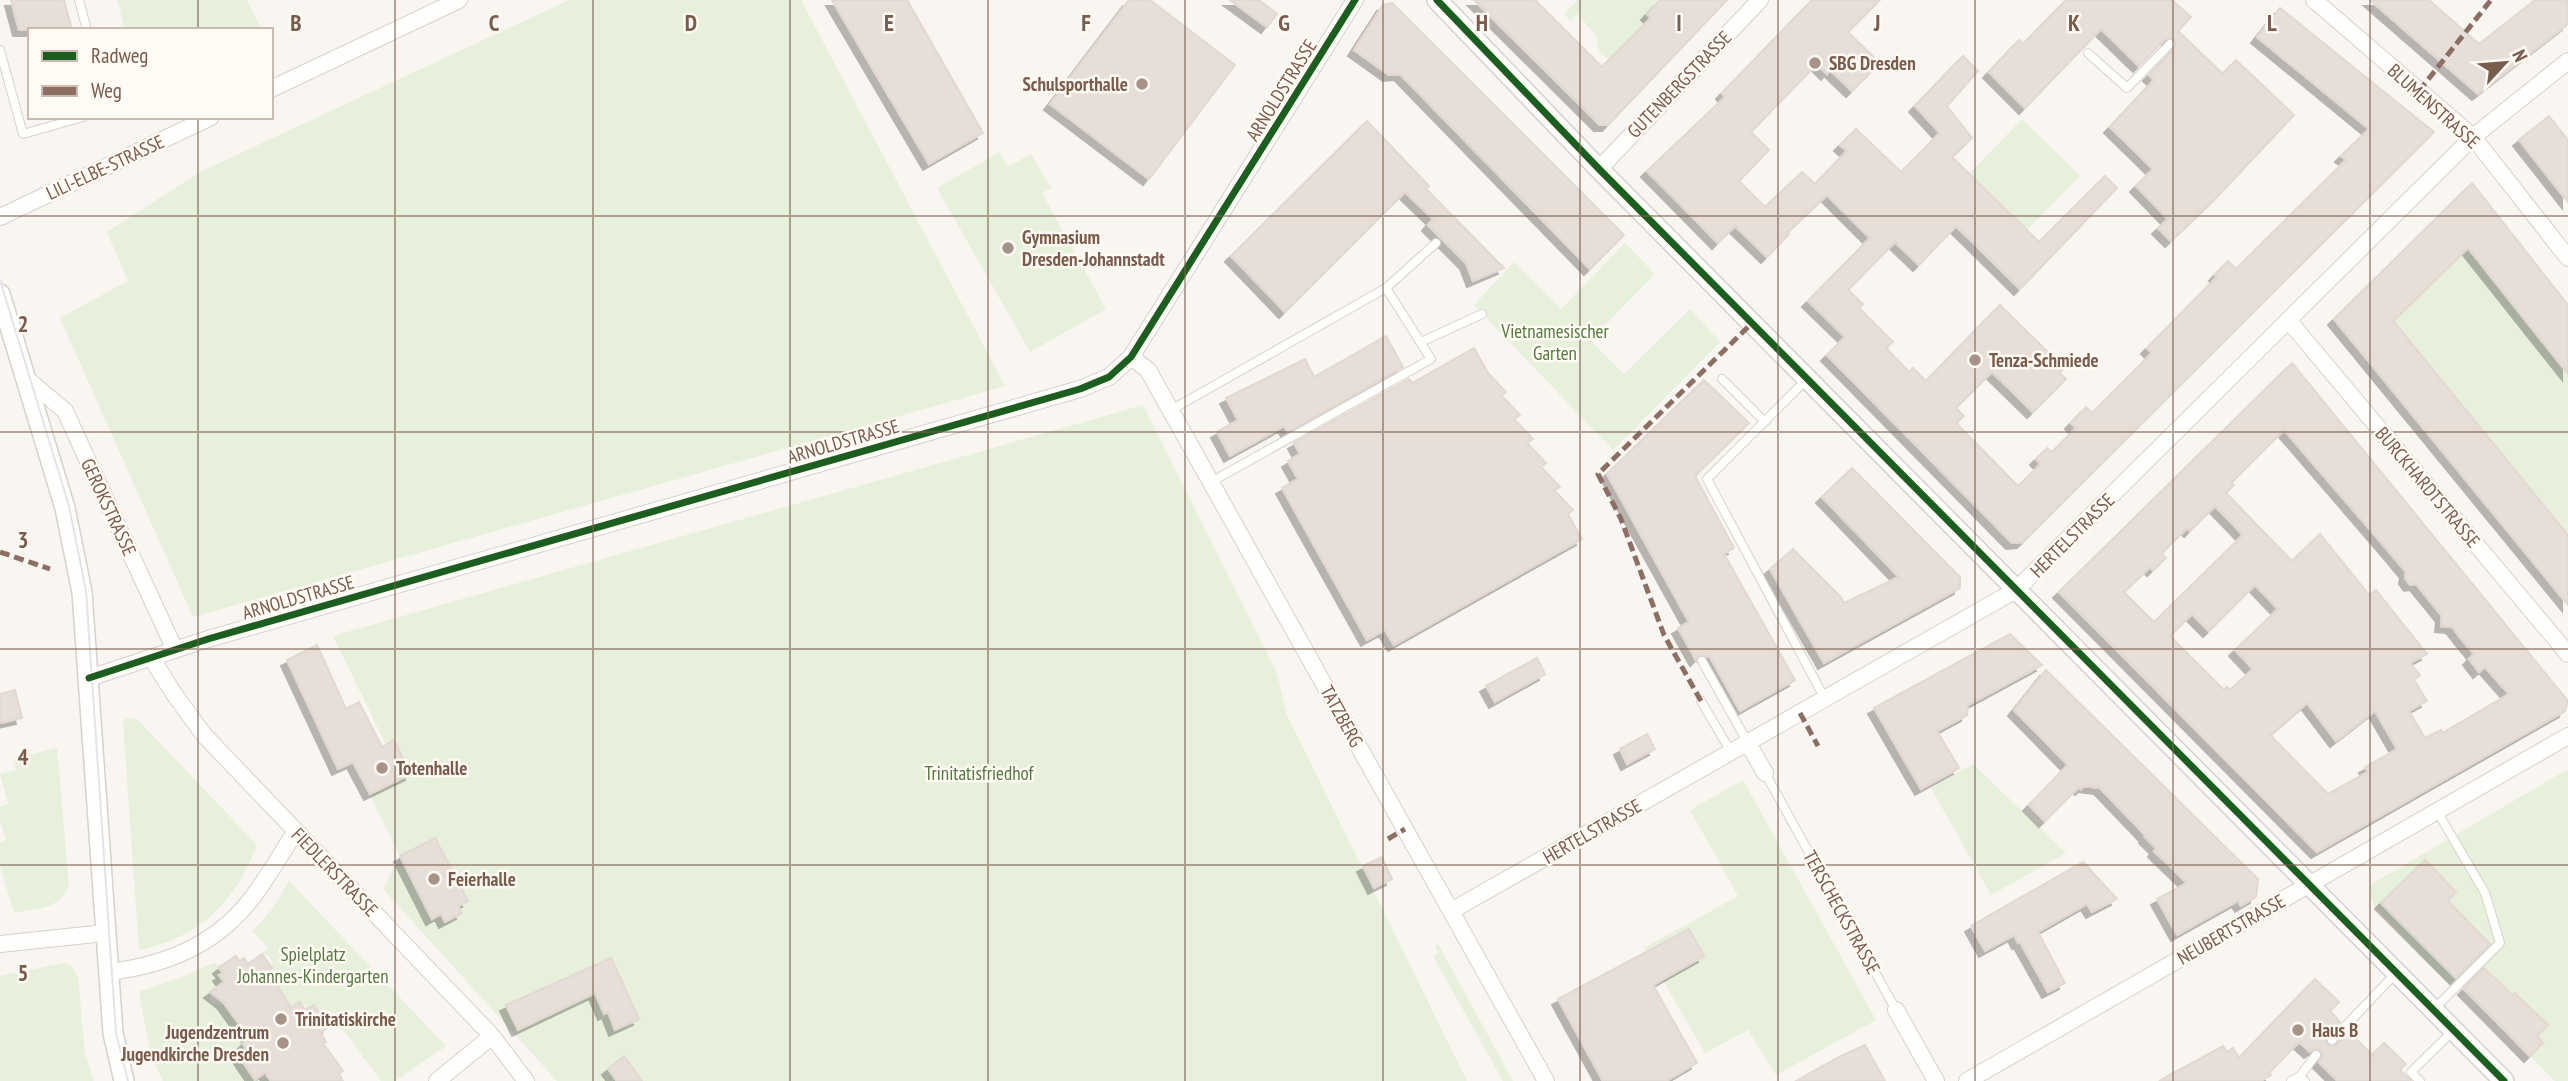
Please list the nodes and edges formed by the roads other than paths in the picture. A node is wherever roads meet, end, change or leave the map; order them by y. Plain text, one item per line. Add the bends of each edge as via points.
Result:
1 (79, 0) edge
2 (458, 0) edge
3 (1356, 0) edge
4 (1760, 0) edge
5 (2314, 0) edge
6 (1444, 3) edge
7 (86, 28) edge
8 (2170, 44) dead end
9 (0, 50) edge
10 (2088, 53) dead end
11 (2568, 61) edge
12 (273, 88) edge
13 (76, 119) edge
14 (207, 119) edge
15 (2473, 137) junction
16 (1599, 169) junction
17 (0, 217) edge
18 (1436, 243) dead end
19 (2568, 258) edge
20 (1386, 288) junction
21 (0, 294) edge
22 (1482, 314) dead end
23 (2288, 320) junction
24 (1421, 342) junction
25 (1131, 357) junction
26 (26, 378) junction
27 (1722, 379) dead end
28 (1807, 379) junction
29 (1171, 410) junction
30 (1765, 422) junction
31 (1211, 482) junction
32 (2017, 590) junction
33 (175, 650) junction
34 (2568, 654) edge
35 (151, 657) junction
36 (1702, 661) dead end
37 (89, 678) junction
38 (1825, 699) junction
39 (1701, 701) dead end
40 (2568, 736) edge
41 (1748, 743) junction
42 (1731, 752) junction
43 (1765, 773) joint
44 (2437, 811) junction
45 (296, 831) junction
46 (2308, 885) junction
47 (1451, 911) junction
48 (105, 933) junction
49 (0, 944) edge
50 (108, 972) junction
51 (2396, 973) junction
52 (1896, 1010) joint
53 (2433, 1010) junction
54 (2454, 1030) junction
55 (492, 1036) junction
56 (2332, 1040) dead end
57 (2316, 1055) dead end
58 (1987, 1076) edge
59 (2303, 1079) edge
60 (124, 1081) edge
61 (437, 1081) edge
62 (526, 1081) edge
63 (1546, 1081) edge
64 (1936, 1081) edge
65 (1967, 1081) edge
66 (2291, 1081) edge
67 (2420, 1081) edge
68 (2504, 1081) edge

1 - 7 lane
2 - 12 street
3 - 25 street, ARNOLDSTRASSE
4 - 16 street, GUTENBERGSTRASSE
5 - 15 street, BLUMENSTRASSE
6 - 16 street
8 - 10 lane via 2127,88
9 - 13 lane via 23,134
11 - 15 street, HERTELSTRASSE
14 - 17 street, LILI-ELBE-STRASSE
15 - 19 street, BLUMENSTRASSE
15 - 23 street, HERTELSTRASSE
16 - 28 street
18 - 20 lane
20 - 24 lane
20 - 29 lane
21 - 26 street, GEROKSTRASSE
22 - 24 lane
23 - 32 street, HERTELSTRASSE
23 - 34 street, BURCKHARDTSTRASSE
24 - 31 lane via 1431,359
25 - 29 street, TATZBERG via 1148,370
25 - 33 street, ARNOLDSTRASSE via 1109,377 1080,389
26 - 33 street, GEROKSTRASSE via 65,411
26 - 37 street, GEROKSTRASSE via 73,541
27 - 30 lane
28 - 30 lane
28 - 32 street
29 - 31 street, TATZBERG
30 - 38 lane via 1707,479
31 - 47 street, TATZBERG
32 - 38 street, HERTELSTRASSE
32 - 46 street
33 - 35 street, ARNOLDSTRASSE
35 - 37 street
35 - 45 street, FIEDLERSTRASSE via 204,735
36 - 41 lane
37 - 48 street, GEROKSTRASSE
38 - 41 street, HERTELSTRASSE
39 - 42 lane
40 - 44 street, NEUBERTSTRASSE
41 - 42 street, HERTELSTRASSE
41 - 43 street, TERSCHECKSTRASSE
42 - 47 street, HERTELSTRASSE
43 - 52 lane, TERSCHECKSTRASSE
44 - 46 street, NEUBERTSTRASSE
44 - 53 lane via 2485,893 2500,943
45 - 50 street via 248,904 212,937 174,958
45 - 55 street, FIEDLERSTRASSE
46 - 51 street
46 - 58 street, NEUBERTSTRASSE
47 - 63 street, TATZBERG
48 - 49 street
48 - 50 street, GEROKSTRASSE
50 - 60 street, GEROKSTRASSE via 113,1033
51 - 53 street
51 - 56 lane
52 - 64 street, TERSCHECKSTRASSE
53 - 54 street
54 - 67 lane via 2411,1072
54 - 68 street
55 - 61 street
55 - 62 street, FIEDLERSTRASSE
57 - 59 lane
58 - 65 street, NEUBERTSTRASSE
59 - 66 lane

